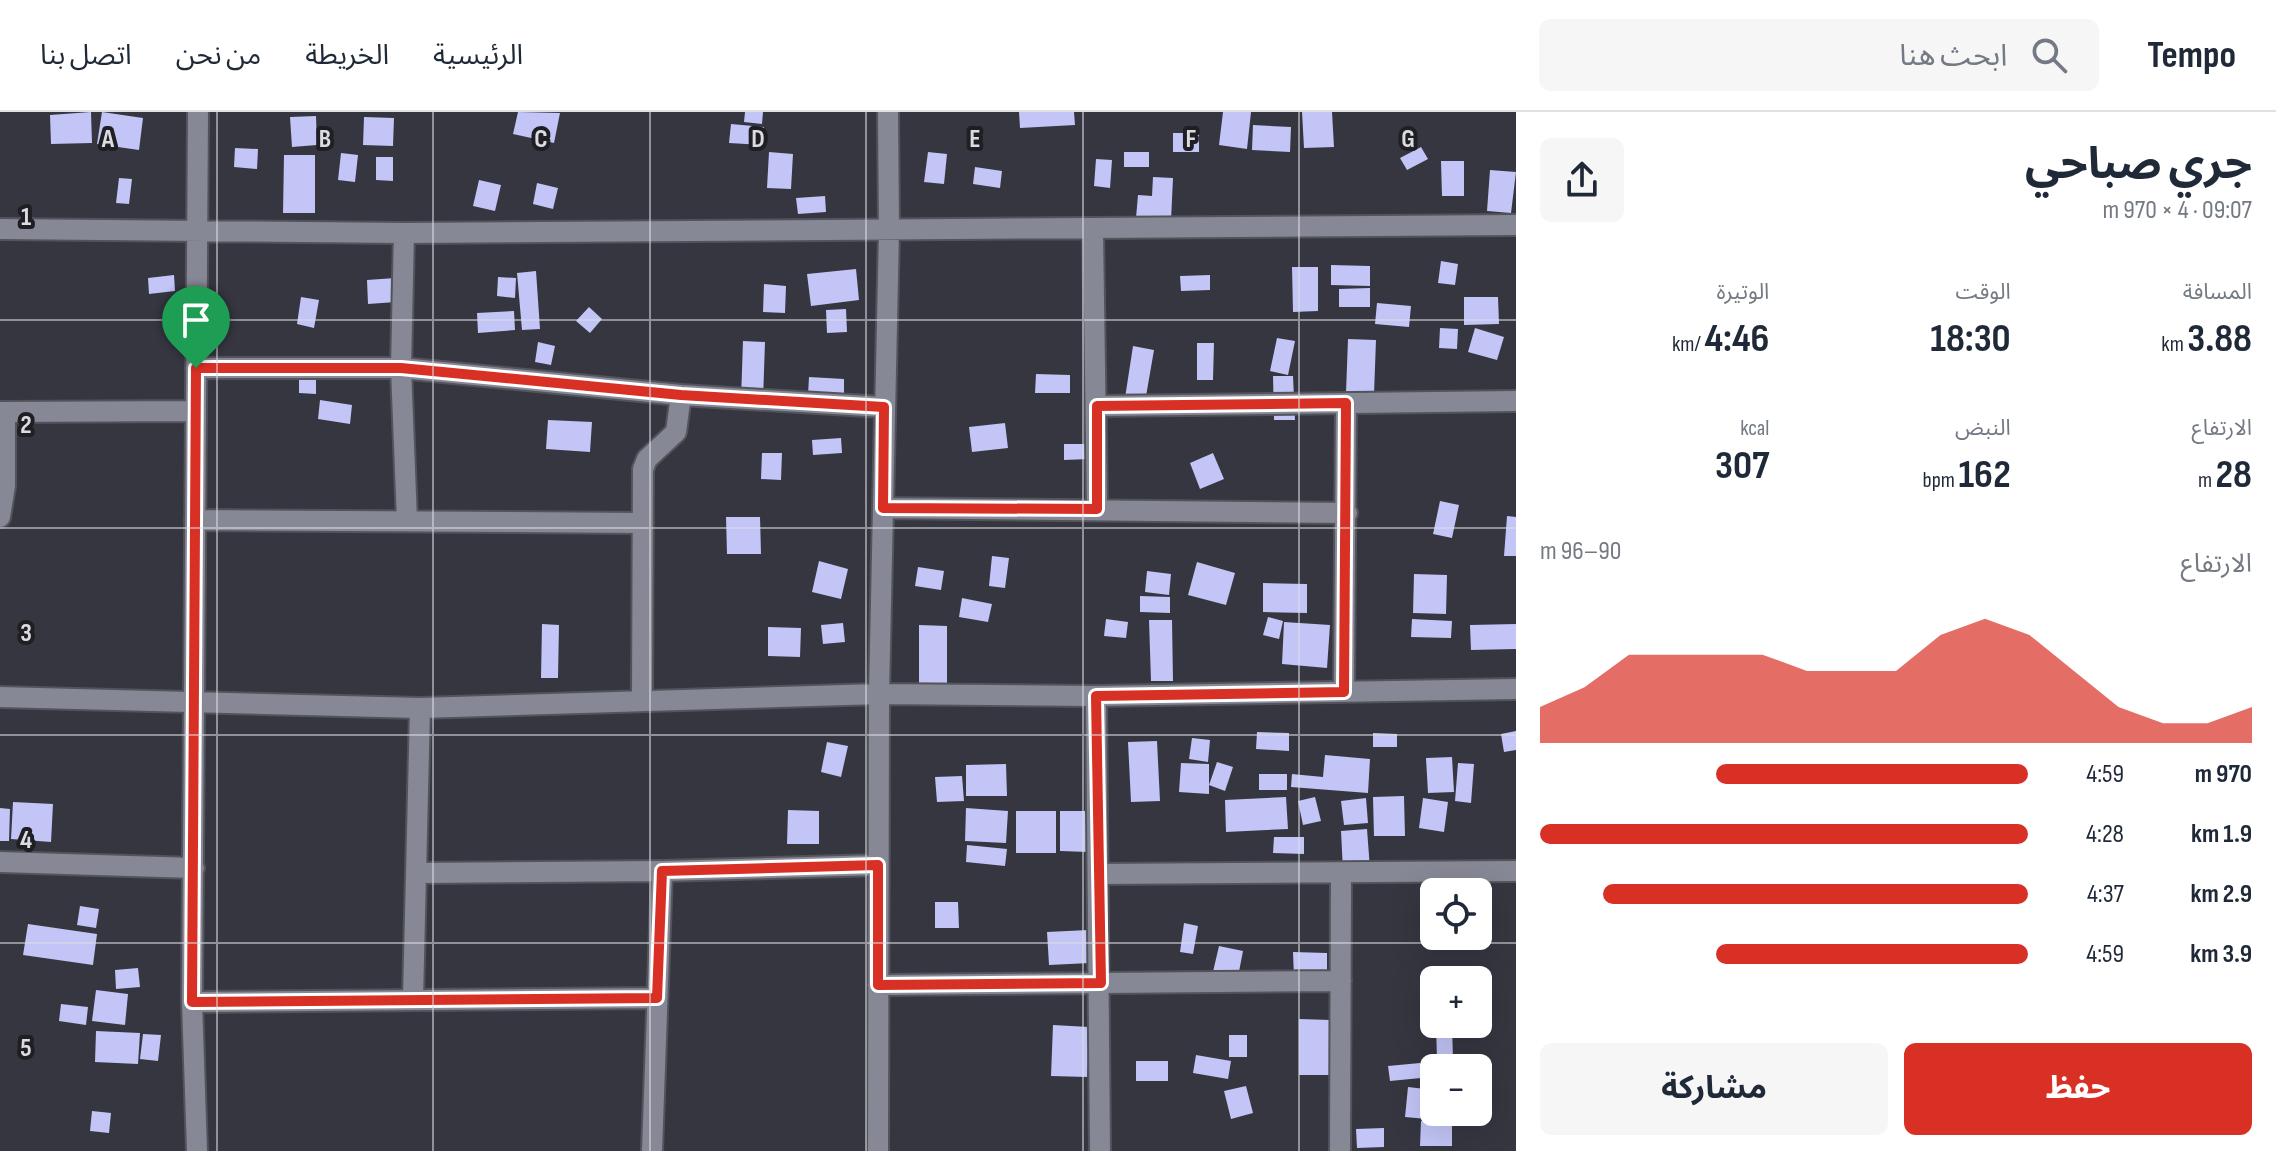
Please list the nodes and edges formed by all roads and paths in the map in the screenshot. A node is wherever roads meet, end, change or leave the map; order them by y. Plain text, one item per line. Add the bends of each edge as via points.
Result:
1 (198, 112) edge
2 (888, 112) edge
3 (1516, 225) edge
4 (0, 229) edge
5 (889, 230) junction
6 (1093, 230) junction
7 (196, 231) junction
8 (404, 233) junction
9 (196, 368) junction
10 (401, 368) junction
11 (681, 395) junction
12 (1516, 401) edge
13 (1346, 403) junction
14 (1097, 406) junction
15 (884, 407) junction
16 (195, 411) junction
17 (2, 412) edge
18 (883, 508) junction
19 (1097, 509) junction
20 (1347, 513) junction
21 (0, 517) edge
22 (195, 520) junction
23 (407, 521) junction
24 (643, 523) junction
25 (1516, 689) edge
26 (1344, 692) junction
27 (879, 694) junction
28 (1096, 696) junction
29 (0, 697) edge
30 (195, 700) junction
31 (642, 701) junction
32 (420, 708) junction
33 (0, 862) edge
34 (878, 865) junction
35 (194, 868) junction
36 (662, 871) junction
37 (1516, 871) edge
38 (416, 873) junction
39 (1100, 874) junction
40 (1341, 875) junction
41 (1341, 981) junction
42 (1101, 983) junction
43 (878, 985) junction
44 (657, 998) junction
45 (413, 999) junction
46 (192, 1002) junction
47 (197, 1151) edge
48 (652, 1151) edge
49 (878, 1151) edge
50 (1100, 1151) edge
51 (1340, 1151) edge

1 - 7 street
2 - 5 street
3 - 6 street
4 - 7 street
5 - 6 street
5 - 8 street
5 - 15 street
6 - 14 street
7 - 8 street
7 - 9 street
8 - 10 street
9 - 10 street
9 - 16 street
10 - 11 street
10 - 23 street
11 - 15 street
11 - 24 street via 676,432 643,469
12 - 13 street
13 - 14 street
13 - 20 street
14 - 19 street
15 - 18 street
16 - 17 street
16 - 22 street
17 - 21 street via 5,486
18 - 19 street
18 - 27 street
19 - 20 street
20 - 26 street
22 - 23 street
22 - 30 street
23 - 24 street
24 - 31 street
25 - 26 street
26 - 28 street
27 - 28 street
27 - 31 street
27 - 34 street
28 - 39 street
29 - 30 street
30 - 32 street
30 - 35 street
31 - 32 street
32 - 38 street
33 - 35 street
34 - 36 street
34 - 43 street
35 - 46 street
36 - 38 street
36 - 44 street
37 - 40 street
38 - 45 street
39 - 40 street
39 - 42 street
40 - 41 street
41 - 42 street
41 - 51 street
42 - 43 street
42 - 50 street
43 - 49 street
44 - 45 street
44 - 48 street
45 - 46 street
46 - 47 street

